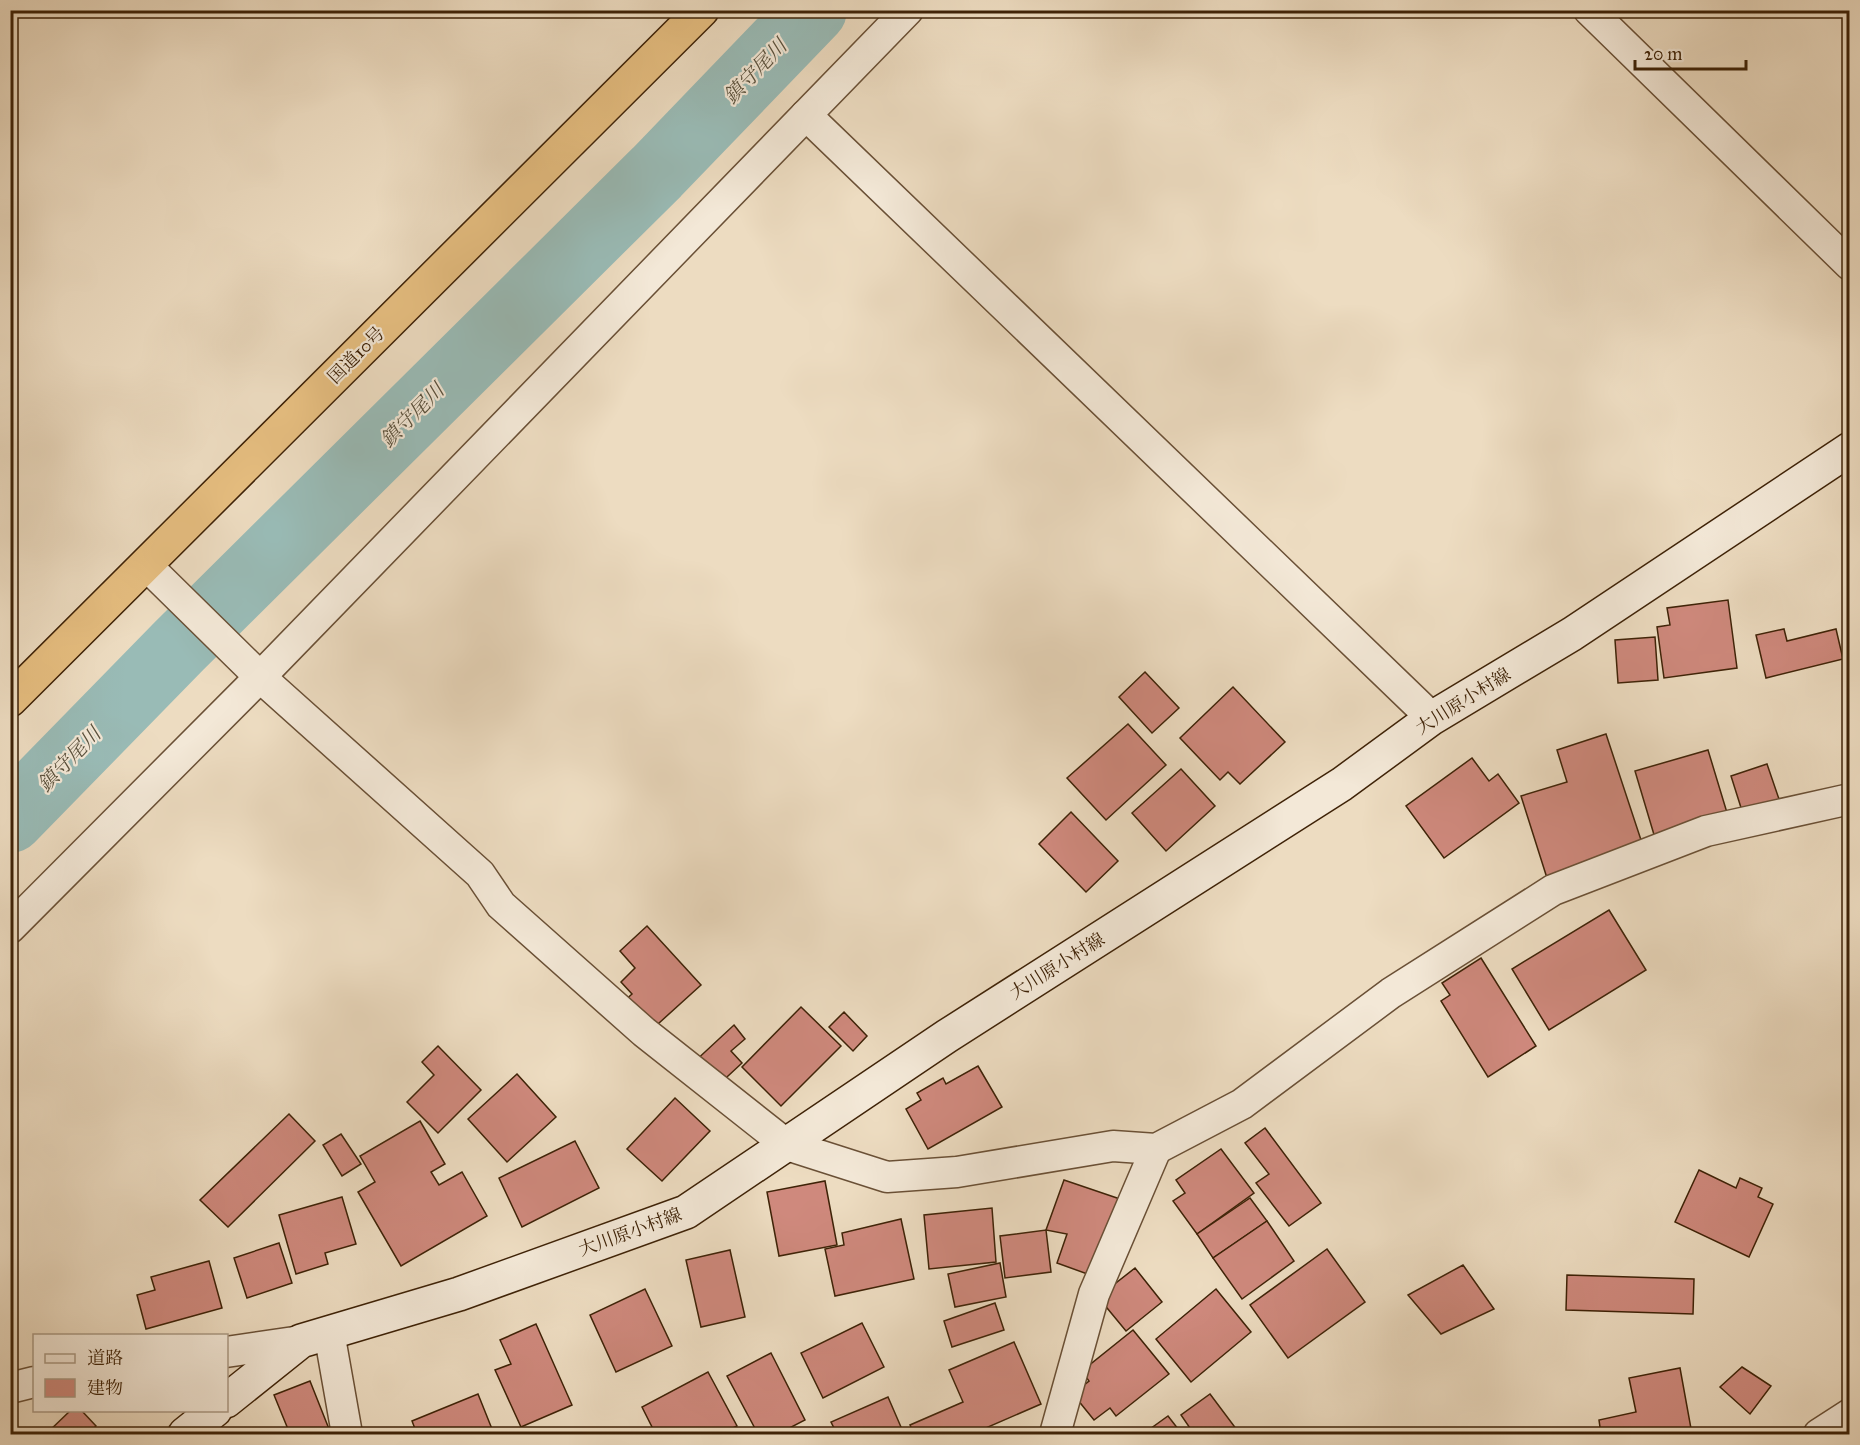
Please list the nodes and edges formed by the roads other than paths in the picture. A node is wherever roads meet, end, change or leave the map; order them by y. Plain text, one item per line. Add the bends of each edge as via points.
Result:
1 (702, 10) edge
2 (908, 10) edge
3 (1589, 10) edge
4 (806, 115) junction
5 (1850, 265) edge
6 (1848, 452) edge
7 (146, 565) junction
8 (254, 671) junction
9 (10, 700) edge
10 (1432, 718) junction
11 (1850, 799) edge
12 (10, 928) edge
13 (787, 1145) junction
14 (1156, 1149) junction
15 (315, 1337) junction
16 (228, 1352) edge
17 (33, 1382) edge
18 (10, 1388) edge
19 (228, 1400) edge
20 (212, 1412) edge
21 (1850, 1414) edge
22 (185, 1434) edge
23 (347, 1434) edge
24 (1055, 1434) edge
25 (1819, 1434) edge

1 - 7 highway, 国道10号
2 - 4 street
3 - 5 street
4 - 8 street
4 - 10 street
6 - 10 main road, 大川原小村線 via 1572,634
7 - 8 street
7 - 9 highway, 国道10号
8 - 12 street
8 - 13 street via 480,874 501,905 644,1032
10 - 13 main road, 大川原小村線 via 1342,784 947,1036
11 - 14 street via 1706,831 1553,890 1391,993 1242,1104
13 - 14 street via 887,1177 957,1172 1113,1146
13 - 15 main road, 大川原小村線 via 686,1212 459,1294
14 - 24 street via 1094,1294
15 - 16 street
15 - 19 main road, 大川原小村線
15 - 23 street
17 - 18 street
20 - 22 main road
21 - 25 street

